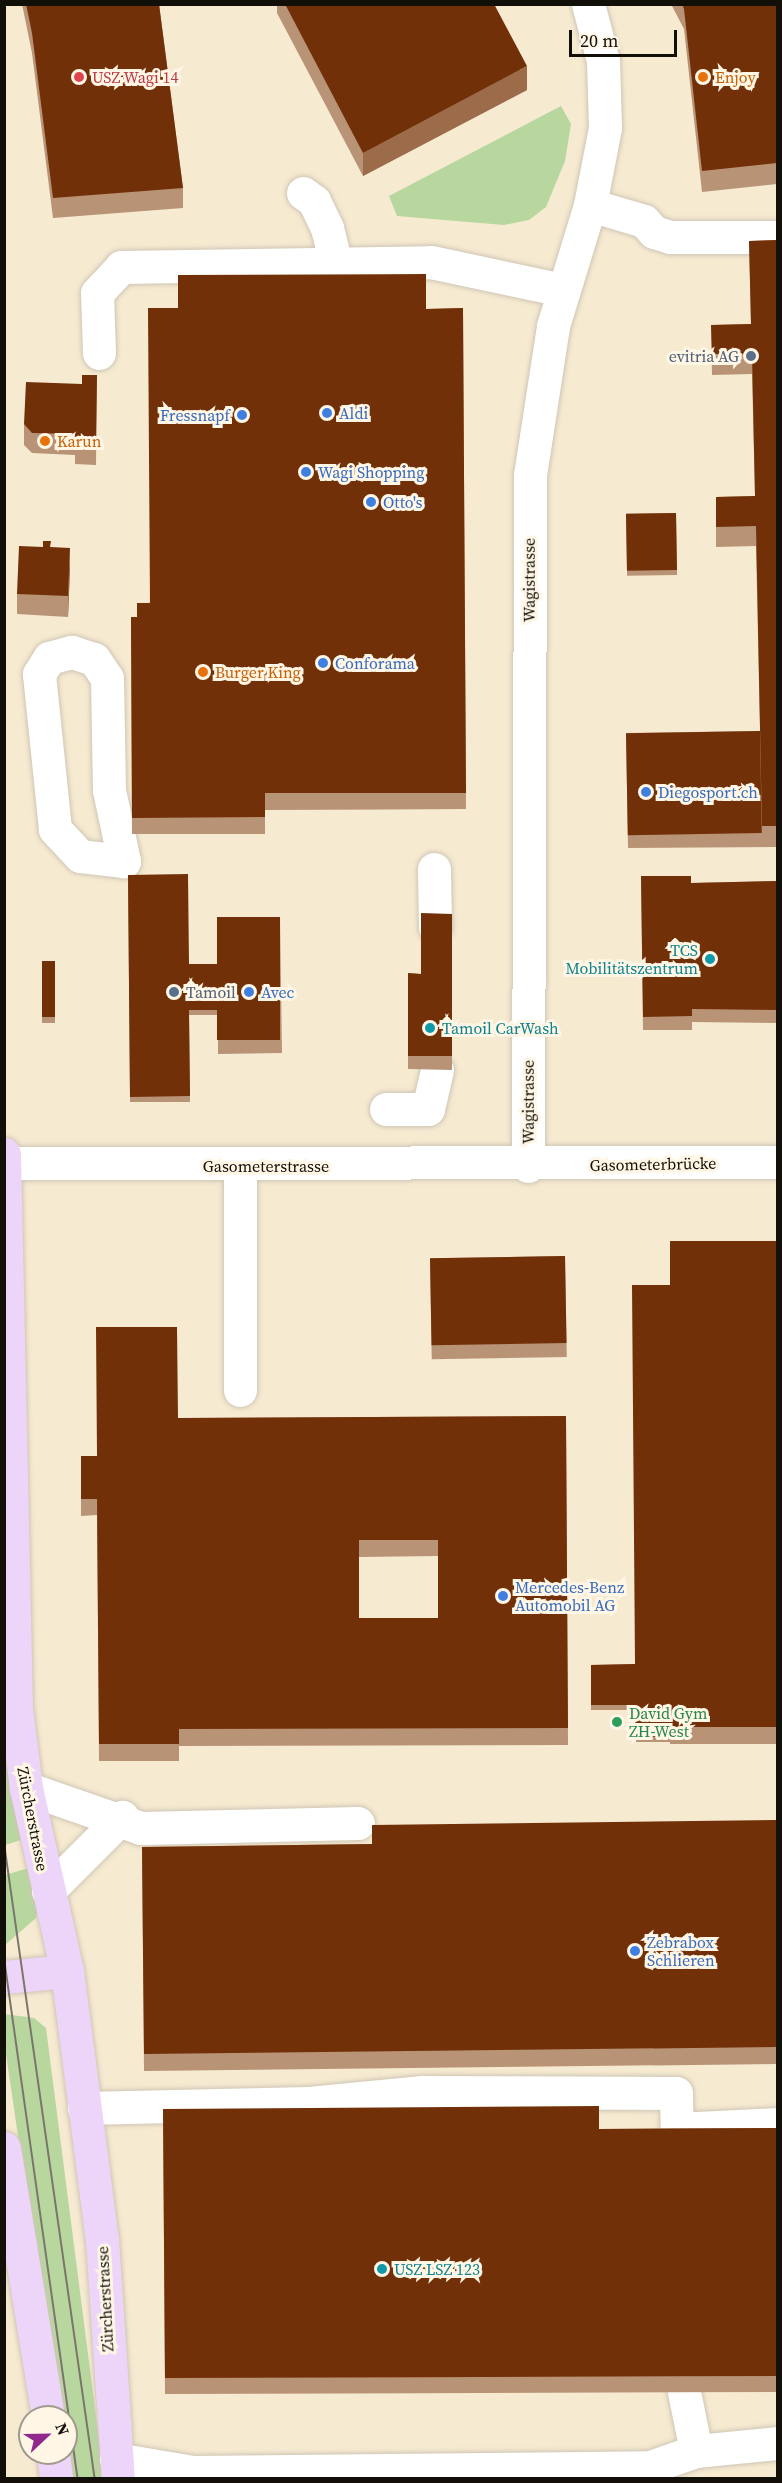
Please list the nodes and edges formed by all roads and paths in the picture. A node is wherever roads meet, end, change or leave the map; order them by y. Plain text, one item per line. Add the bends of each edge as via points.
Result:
1 (588, 4) edge
2 (303, 193) dead end
3 (590, 205) junction
4 (777, 237) edge
5 (336, 263) junction
6 (563, 290) junction
7 (99, 352) dead end
8 (109, 701) joint
9 (434, 869) dead end
10 (435, 927) edge
11 (437, 1070) edge
12 (386, 1109) dead end
13 (4, 1154) edge
14 (777, 1162) edge
15 (5, 1163) edge
16 (240, 1166) junction
17 (528, 1166) junction
18 (240, 1390) dead end
19 (26, 1788) junction
20 (122, 1817) junction
21 (358, 1823) dead end
22 (48, 1891) junction
23 (67, 1971) junction
24 (4, 1977) edge
25 (84, 2108) junction
26 (777, 2124) edge
27 (4, 2148) edge
28 (684, 2392) edge
29 (46, 2405) edge
30 (777, 2443) edge
31 (696, 2451) junction
32 (117, 2469) edge

1 - 3 street, Wagistrasse via 606,93 605,128
2 - 5 street via 314,201 327,228
3 - 4 street via 644,221 654,232 670,237
3 - 6 street, Wagistrasse
5 - 6 street via 431,262
5 - 7 street via 121,267 97,293
6 - 17 street, Wagistrasse via 537,405 530,475
8 - 8 street via 109,790 124,861 80,856 55,829 40,693 42,665 72,652 94,659 107,678
9 - 10 street
11 - 12 street via 428,1108
13 - 15 main road, Zürcherstrasse
14 - 17 street, Gasometerbrücke
15 - 16 street, Gasometerstrasse
15 - 19 main road, Zürcherstrasse via 15,1685
16 - 17 street, Gasometerstrasse
16 - 18 street
19 - 20 street
19 - 22 main road, Zürcherstrasse
20 - 21 street via 141,1828
20 - 22 street
22 - 23 main road, Zürcherstrasse
23 - 24 main road
23 - 25 main road, Zürcherstrasse
25 - 26 street via 309,2103 422,2092 676,2093 677,2137
25 - 32 main road, Zürcherstrasse via 102,2239
27 - 29 main road
28 - 31 street
30 - 31 street
31 - 32 street via 650,2467 525,2472

